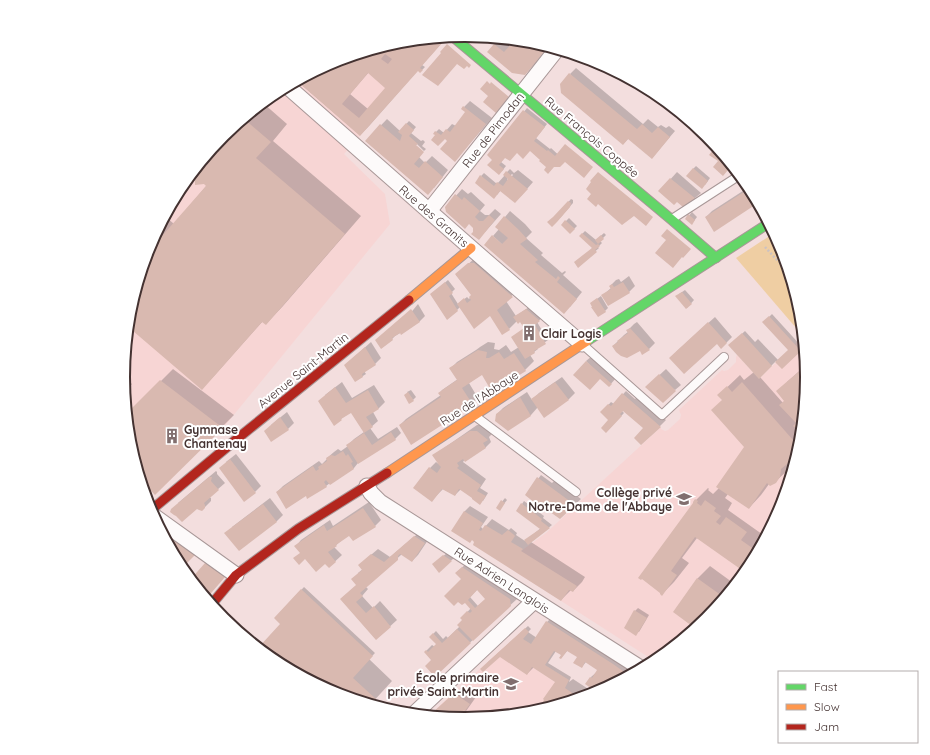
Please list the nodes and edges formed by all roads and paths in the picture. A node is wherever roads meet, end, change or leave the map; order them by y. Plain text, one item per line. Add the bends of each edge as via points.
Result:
1 (459, 42) edge
2 (553, 53) edge
3 (292, 90) edge
4 (521, 94) junction
5 (735, 178) edge
6 (429, 211) junction
7 (672, 220) junction
8 (764, 226) edge
9 (753, 233) junction
10 (471, 248) junction
11 (716, 258) junction
12 (780, 262) edge
13 (582, 344) junction
14 (724, 357) dead end
15 (474, 416) junction
16 (367, 486) junction
17 (576, 492) dead end
18 (156, 509) edge
19 (162, 521) edge
20 (236, 575) junction
21 (215, 601) edge
22 (534, 601) junction
23 (637, 666) edge
24 (419, 710) edge

1 - 4 street, Rue François Coppée
2 - 4 street, Rue de Pimodan
3 - 6 street, Rue des Granits
4 - 6 street, Rue de Pimodan
4 - 7 street, Rue François Coppée
5 - 7 lane
6 - 10 street, Rue des Granits
7 - 11 street, Rue François Coppée
8 - 9 street, Rue de l'Abbaye
9 - 11 street, Rue de l'Abbaye
9 - 12 path
10 - 13 street, Rue des Granits
10 - 18 street, Avenue Saint-Martin via 238,438
11 - 13 street, Rue de l'Abbaye
13 - 14 lane via 662,415
13 - 15 street, Rue de l'Abbaye
15 - 16 street, Rue de l'Abbaye
15 - 17 lane
16 - 20 street, Rue de l'Abbaye via 298,529
16 - 22 street, Rue Adrien Langlois via 380,502
19 - 20 street
20 - 21 street, Rue de l'Abbaye
22 - 23 street, Rue Adrien Langlois
22 - 24 street

